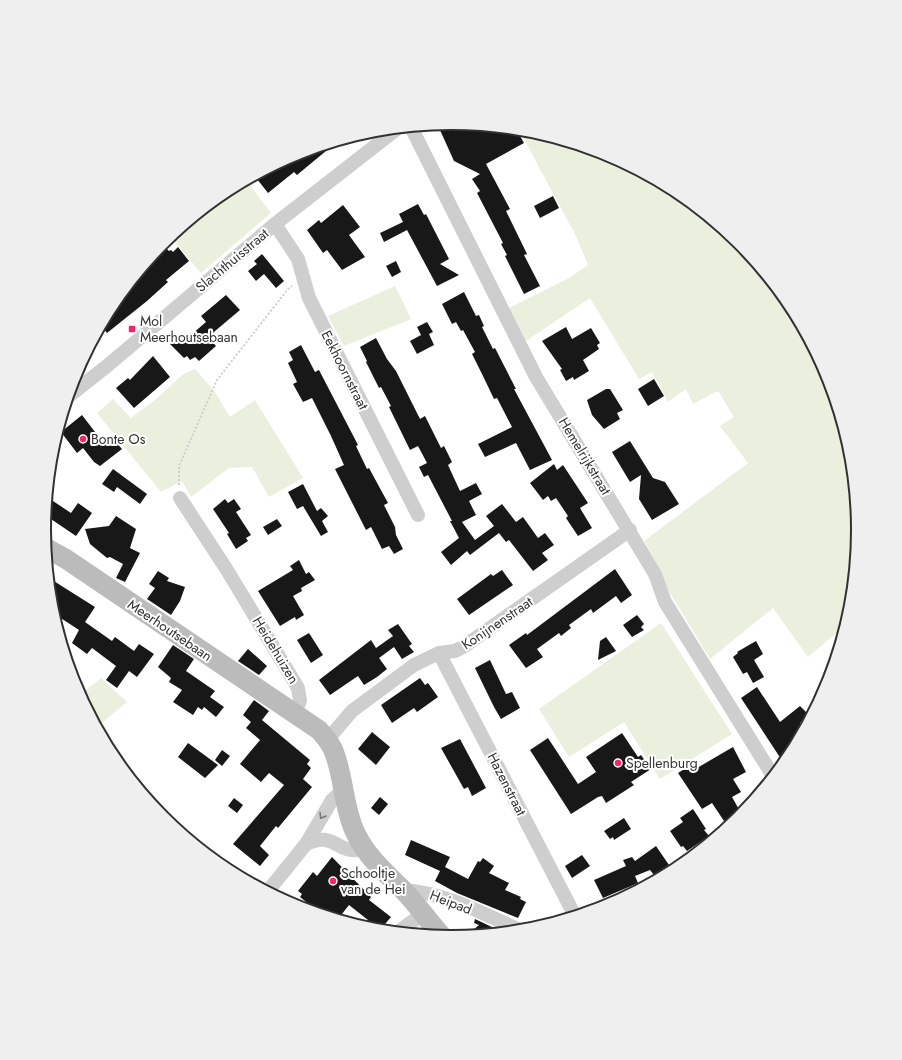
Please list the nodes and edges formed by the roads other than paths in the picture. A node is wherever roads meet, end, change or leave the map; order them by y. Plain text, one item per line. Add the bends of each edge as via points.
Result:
1 (414, 132) edge
2 (389, 135) edge
3 (275, 224) junction
4 (76, 390) edge
5 (180, 498) road end
6 (418, 515) dead end
7 (630, 530) junction
8 (52, 551) edge
9 (440, 652) junction
10 (294, 713) junction
11 (328, 739) junction
12 (770, 771) edge
13 (342, 791) junction
14 (306, 844) junction
15 (364, 849) junction
16 (271, 888) edge
17 (403, 890) junction
18 (572, 911) edge
19 (424, 913) junction
20 (510, 926) edge
21 (404, 927) edge
22 (437, 929) edge

1 - 7 street, Hemelrijkstraat via 536,377
2 - 3 street, Slachthuisstraat
3 - 4 street, Slachthuisstraat
3 - 6 street, Eekhoornstraat via 298,259 309,298
5 - 10 street, Heidehuizen via 298,688 300,701
7 - 9 street, Konijnenstraat via 463,647 455,651
7 - 12 street, Hemelrijkstraat via 655,574 665,602
8 - 10 street, Meerhoutsebaan
9 - 11 street, Konijnenstraat via 414,666 363,702
9 - 18 street, Hazenstraat
10 - 11 street
11 - 13 street via 334,752
13 -> 14 street via 332,800
13 - 15 street via 352,826
14 - 15 street via 327,839 350,851
14 - 16 street
15 - 17 street via 371,860
17 - 19 street
17 - 20 street, Heipad via 435,894
19 - 21 street
19 - 22 street

